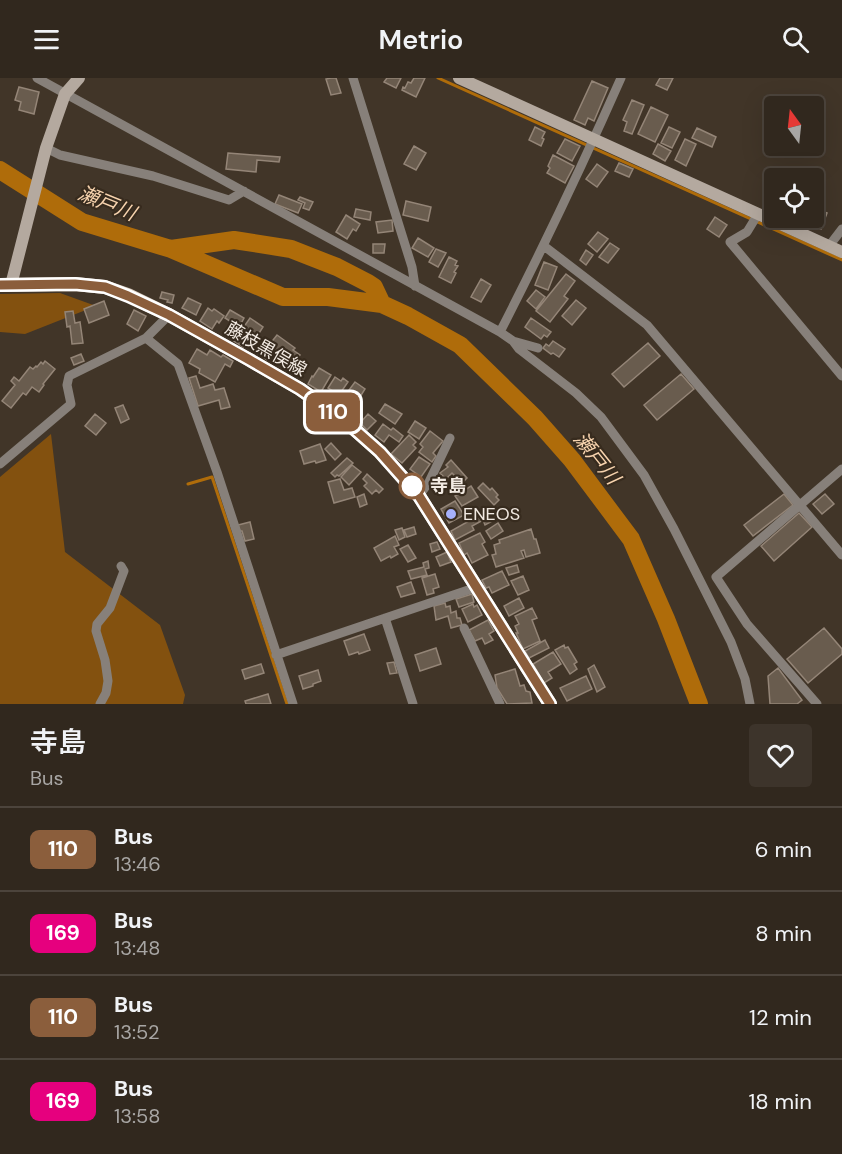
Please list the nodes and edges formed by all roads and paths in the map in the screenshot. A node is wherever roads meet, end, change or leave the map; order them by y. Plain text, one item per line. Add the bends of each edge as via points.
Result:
1 (37, 78) edge
2 (79, 78) edge
3 (353, 78) edge
4 (459, 78) edge
5 (621, 78) edge
6 (65, 94) junction
7 (594, 139) junction
8 (46, 148) junction
9 (244, 190) junction
10 (758, 214) junction
11 (842, 229) edge
12 (544, 246) junction
13 (829, 246) junction
14 (842, 252) edge
15 (5, 285) edge
16 (415, 286) junction
17 (169, 315) junction
18 (500, 332) junction
19 (146, 338) junction
20 (513, 341) junction
21 (538, 348) dead end
22 (842, 376) edge
23 (450, 438) dead end
24 (0, 464) edge
25 (842, 469) edge
26 (419, 496) junction
27 (800, 505) junction
28 (842, 555) edge
29 (121, 566) dead end
30 (477, 587) junction
31 (385, 618) junction
32 (464, 628) dead end
33 (276, 655) junction
34 (100, 704) edge
35 (293, 704) edge
36 (413, 704) edge
37 (500, 704) edge
38 (550, 704) edge
39 (750, 704) edge
40 (817, 704) edge

1 - 6 street
2 - 6 street
3 - 16 street
4 - 7 street
5 - 7 street
6 - 8 street
6 - 9 street
7 - 10 street
7 - 12 street
8 - 9 street via 229,200
8 - 15 street via 16,264
9 - 16 street
10 - 13 street
10 - 22 street via 747,232 730,242
11 - 13 street
12 - 18 street
12 - 27 street via 647,325
13 - 14 street
15 - 17 main road, 藤枝黒俣線 via 105,287
16 - 18 street
17 - 19 street
17 - 26 main road, 藤枝黒俣線 via 300,389 344,420 380,452
18 - 20 street
19 - 24 street via 69,376 71,404
19 - 33 street via 178,364
20 - 21 street
20 - 39 street via 601,417 644,475 731,642
23 - 26 street
25 - 27 street
26 - 30 main road, 藤枝黒俣線
27 - 28 street
27 - 40 street via 716,577 747,624
29 - 34 street via 124,571 110,608 97,624 108,681
30 - 31 street
30 - 38 main road, 藤枝黒俣線
31 - 33 street
31 - 36 street
32 - 37 street
33 - 35 street

